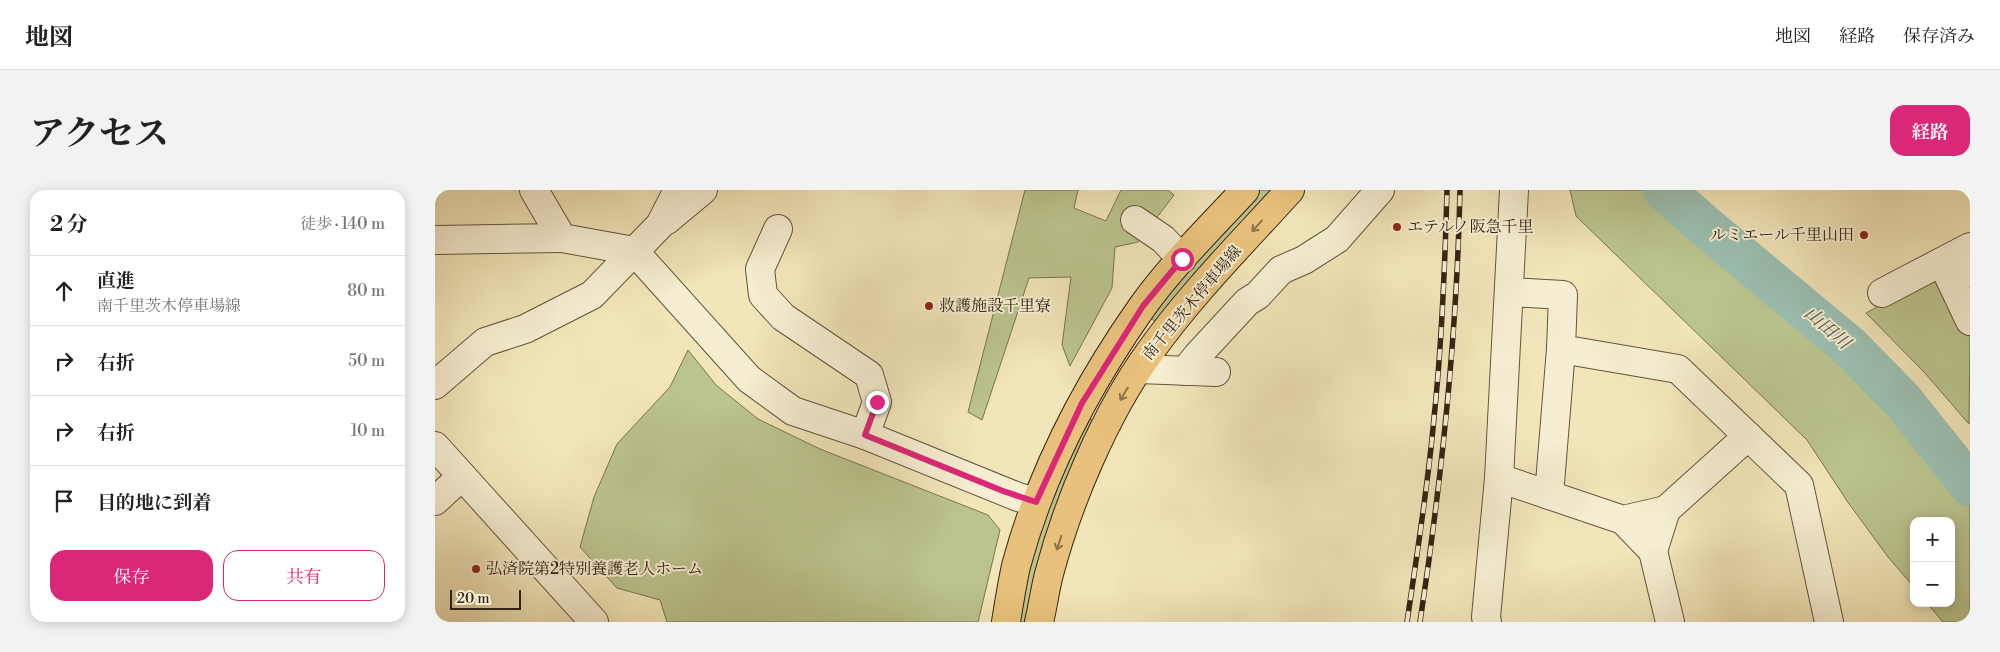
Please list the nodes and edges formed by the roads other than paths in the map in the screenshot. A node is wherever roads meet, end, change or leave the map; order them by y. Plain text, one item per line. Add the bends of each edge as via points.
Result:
1 (534, 190) edge
2 (678, 190) edge
3 (703, 190) edge
4 (1245, 190) edge
5 (1290, 190) edge
6 (1380, 190) edge
7 (1514, 190) edge
8 (1135, 220) dead end
9 (660, 225) junction
10 (778, 229) dead end
11 (562, 238) junction
12 (435, 240) edge
13 (634, 251) junction
14 (1182, 259) junction
15 (1961, 259) edge
16 (1510, 292) junction
17 (1881, 294) dead end
18 (1970, 321) edge
19 (1561, 349) junction
20 (1139, 369) junction
21 (1185, 371) junction
22 (1216, 372) dead end
23 (435, 385) edge
24 (865, 435) junction
25 (1748, 436) junction
26 (435, 446) edge
27 (462, 476) junction
28 (1499, 478) junction
29 (1549, 495) junction
30 (435, 501) edge
31 (1036, 502) junction
32 (1667, 510) junction
33 (1623, 520) junction
34 (1653, 551) junction
35 (594, 622) edge
36 (1005, 622) edge
37 (1039, 622) edge
38 (1487, 622) edge
39 (1670, 622) edge
40 (1829, 622) edge

1 - 11 street
2 - 9 street
3 - 9 street
4 - 14 main road, 南千里茨木停車場線
5 -> 20 main road, 南千里茨木停車場線 via 1170,324
6 - 21 street via 1337,239 1281,270 1258,296 1247,302
7 - 16 street
8 - 14 street via 1163,239
9 - 13 street
10 - 24 street via 760,269 763,296 783,317 869,375 877,402
11 - 12 street
11 - 13 street
13 - 23 street via 592,295 525,329 485,342
13 - 24 street via 749,379 793,411
14 - 31 main road, 南千里茨木停車場線 via 1143,306 1082,403
15 - 17 street
15 - 18 street
16 - 19 street via 1563,296
16 - 28 street
19 - 25 street via 1678,369
19 - 29 street
20 - 21 street
20 -> 37 main road, 南千里茨木停車場線 via 1105,427 1068,514 1049,574
21 - 22 street
24 - 31 street
25 - 32 street
25 - 40 street via 1799,485
26 - 27 street
27 - 30 street
27 - 35 street
28 - 29 street
28 - 38 street
29 - 33 street
31 - 36 main road, 南千里茨木停車場線 via 1016,567
32 - 33 street
32 - 34 street
33 - 34 street
34 - 39 street

